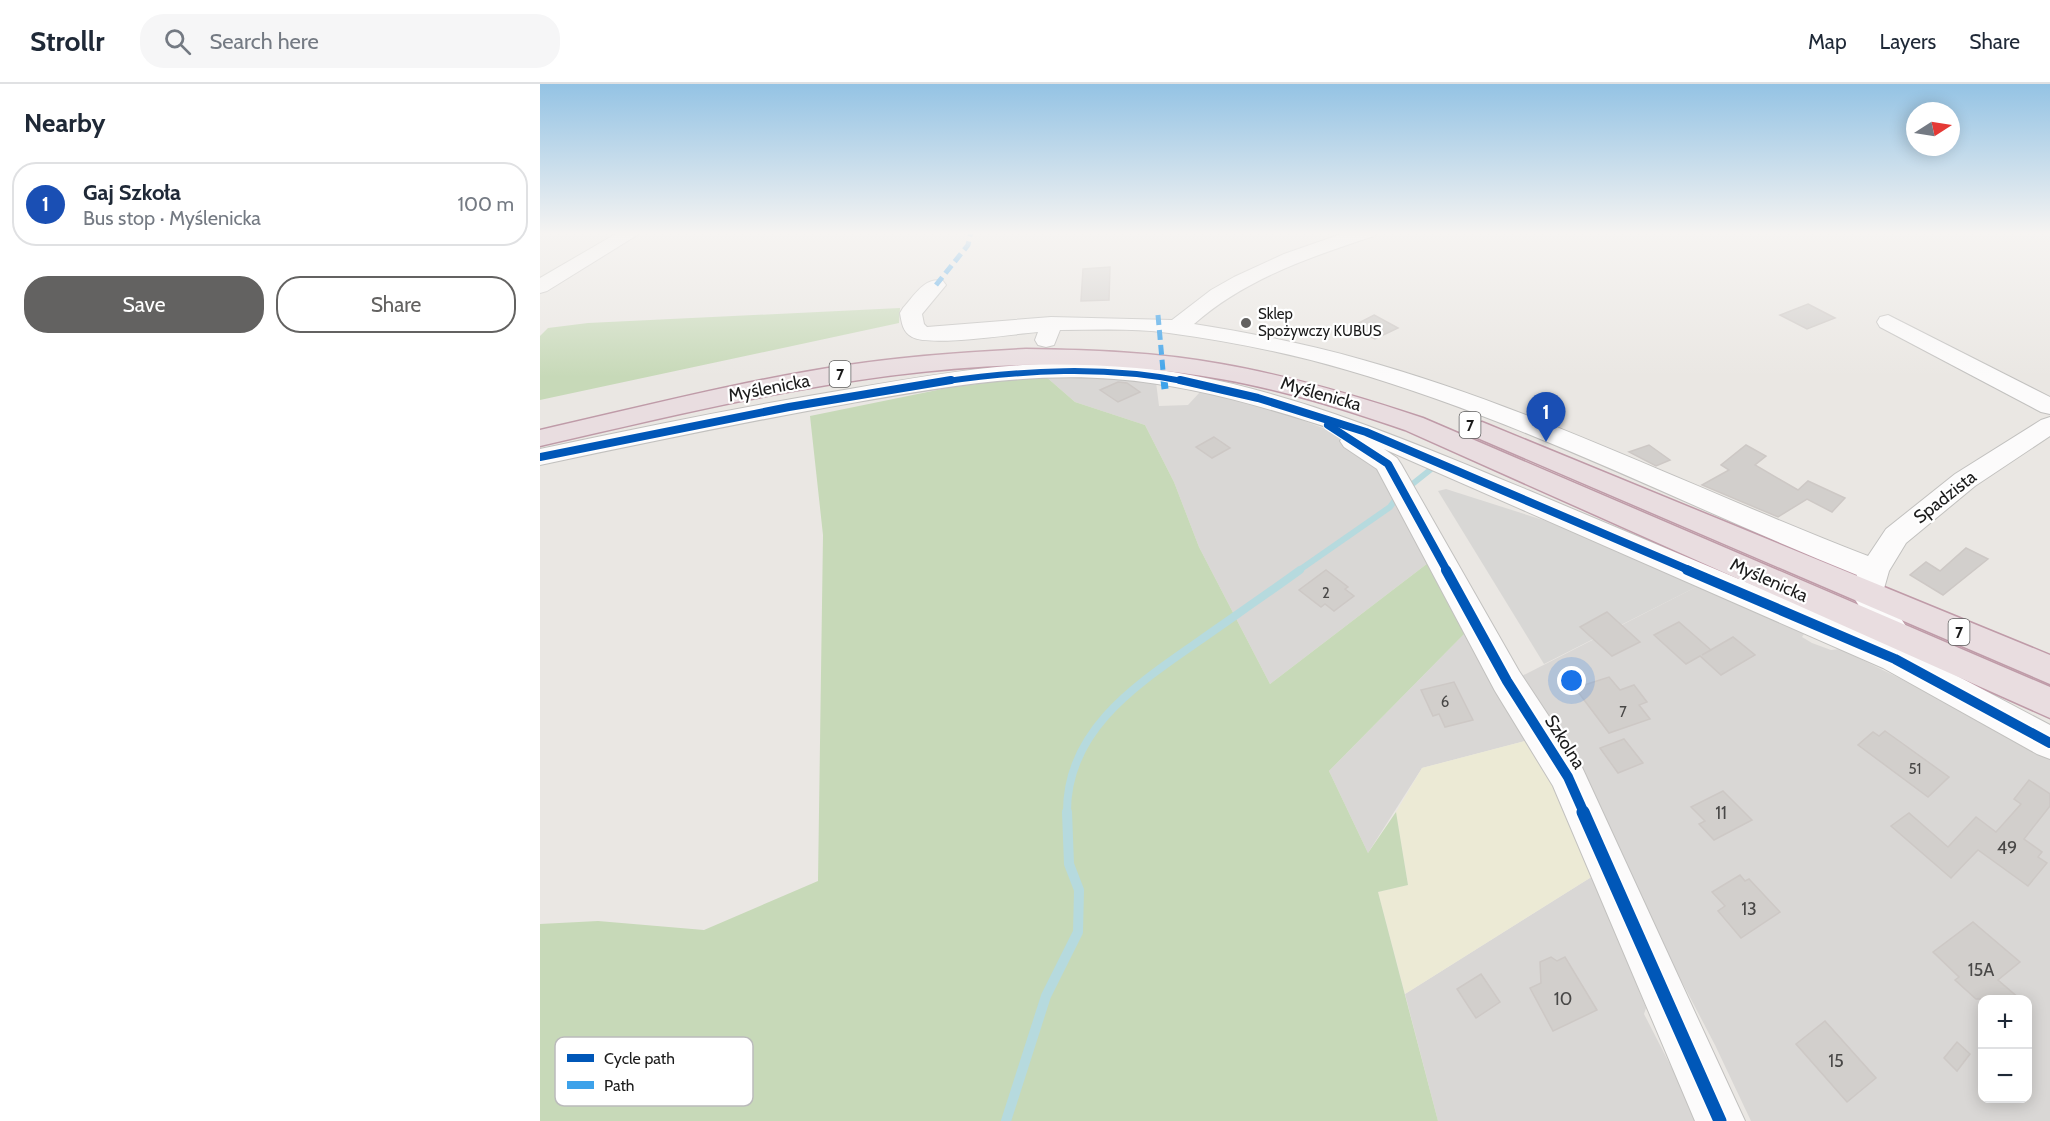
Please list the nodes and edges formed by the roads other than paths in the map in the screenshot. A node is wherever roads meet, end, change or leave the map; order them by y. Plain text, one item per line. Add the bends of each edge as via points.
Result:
1 (1246, 280) edge
2 (936, 285) dead end
3 (1888, 322) dead end
4 (1176, 328) junction
5 (1049, 332) junction
6 (1244, 348) junction
7 (2050, 407) edge
8 (540, 419) edge
9 (1328, 419) junction
10 (2050, 425) edge
11 (540, 438) edge
12 (540, 457) edge
13 (1871, 581) junction
14 (1895, 647) junction
15 (2050, 670) edge
16 (2050, 703) edge
17 (2050, 743) edge
18 (1720, 1121) edge

1 - 4 street via 1196,310
2 - 5 street via 911,313 914,327 921,333
3 - 7 street
4 - 5 street via 1117,323
4 - 6 street
5 - 6 highway, Myślenicka / 7 via 1154,345
5 - 8 highway, Myślenicka / 7 via 848,357
6 - 13 street via 1316,354 1464,401 1814,548
9 - 12 street via 1258,398 1148,375 1035,372 952,380 818,401
9 - 14 street
9 - 18 street, Szkolna via 1330,428 1388,464 1506,681 1568,777
10 - 13 street, Spadzista via 1965,480 1896,536
11 - 14 highway, Myślenicka / 7 via 793,383 915,363 1049,356 1109,357 1201,367 1297,386 1414,424
13 - 14 street
13 - 15 highway, 7
14 - 16 highway, Myślenicka / 7
14 - 17 street

